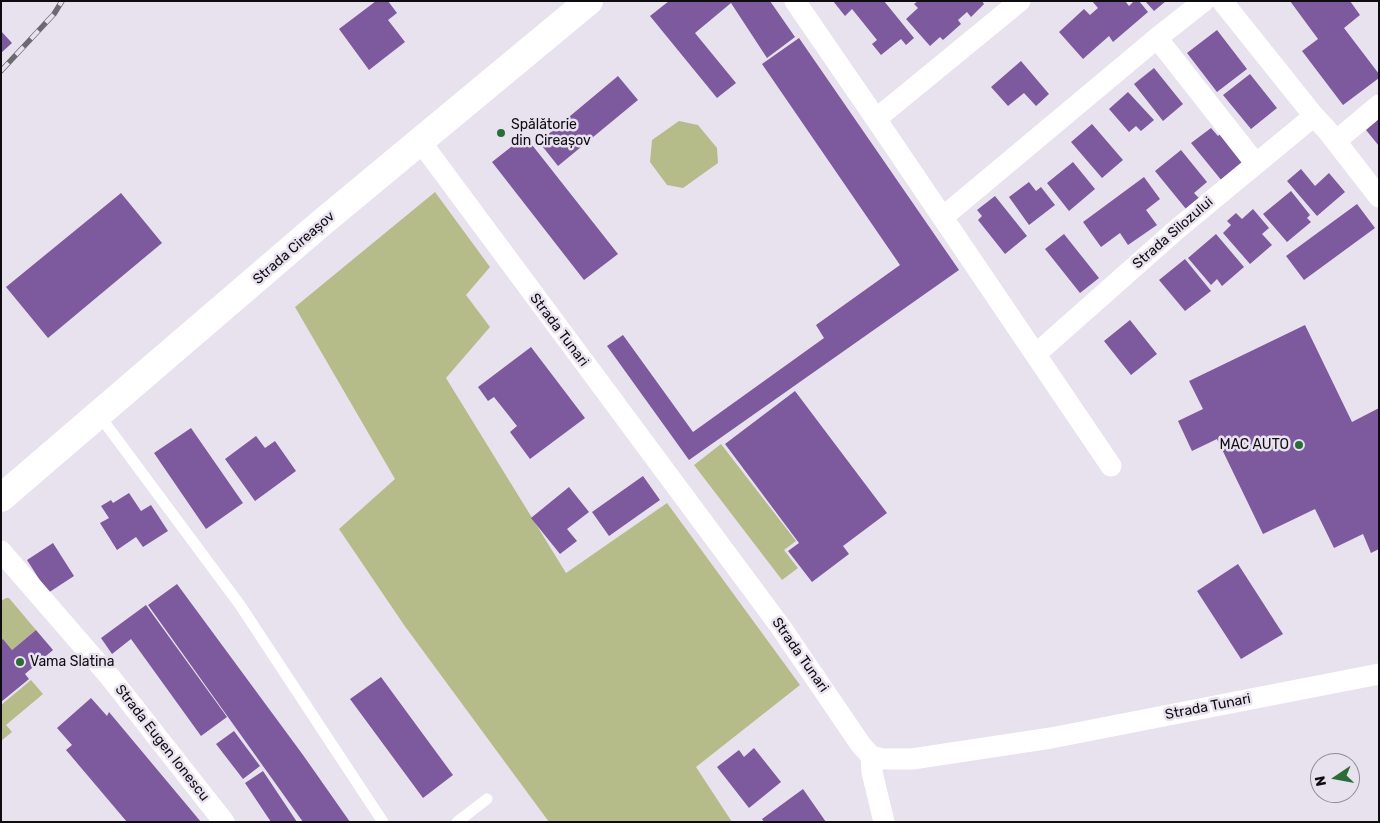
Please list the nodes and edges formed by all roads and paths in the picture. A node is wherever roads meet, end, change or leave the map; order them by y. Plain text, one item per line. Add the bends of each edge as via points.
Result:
1 (589, 1) edge
2 (795, 1) edge
3 (1020, 1) edge
4 (1204, 1) edge
5 (1222, 1) edge
6 (1157, 38) junction
7 (1379, 105) edge
8 (1314, 116) junction
9 (876, 119) junction
10 (1336, 141) junction
11 (420, 142) junction
12 (1256, 164) junction
13 (1379, 197) edge
14 (943, 217) junction
15 (1036, 354) junction
16 (99, 415) junction
17 (1110, 466) dead end
18 (1, 498) edge
19 (1, 551) edge
20 (1379, 674) edge
21 (871, 756) junction
22 (487, 799) dead end
23 (224, 822) edge
24 (383, 822) edge
25 (457, 822) edge
26 (884, 822) edge

1 - 11 main road, Strada Cireașov
2 - 9 street
3 - 9 street
4 - 6 street
5 - 8 street
6 - 12 street
6 - 14 street
7 - 10 street
8 - 10 street
8 - 12 street, Strada Silozului
9 - 14 street
10 - 13 street
11 - 16 main road, Strada Cireașov
11 - 21 street, Strada Tunari via 780,626 860,745
12 - 15 street, Strada Silozului
14 - 15 street
15 - 17 street
16 - 18 main road, Strada Cireașov
16 - 24 lane via 240,605
19 - 23 street, Strada Eugen Ionescu via 110,677
20 - 21 street, Strada Tunari via 1051,738 912,759
21 - 26 street
22 - 25 lane

